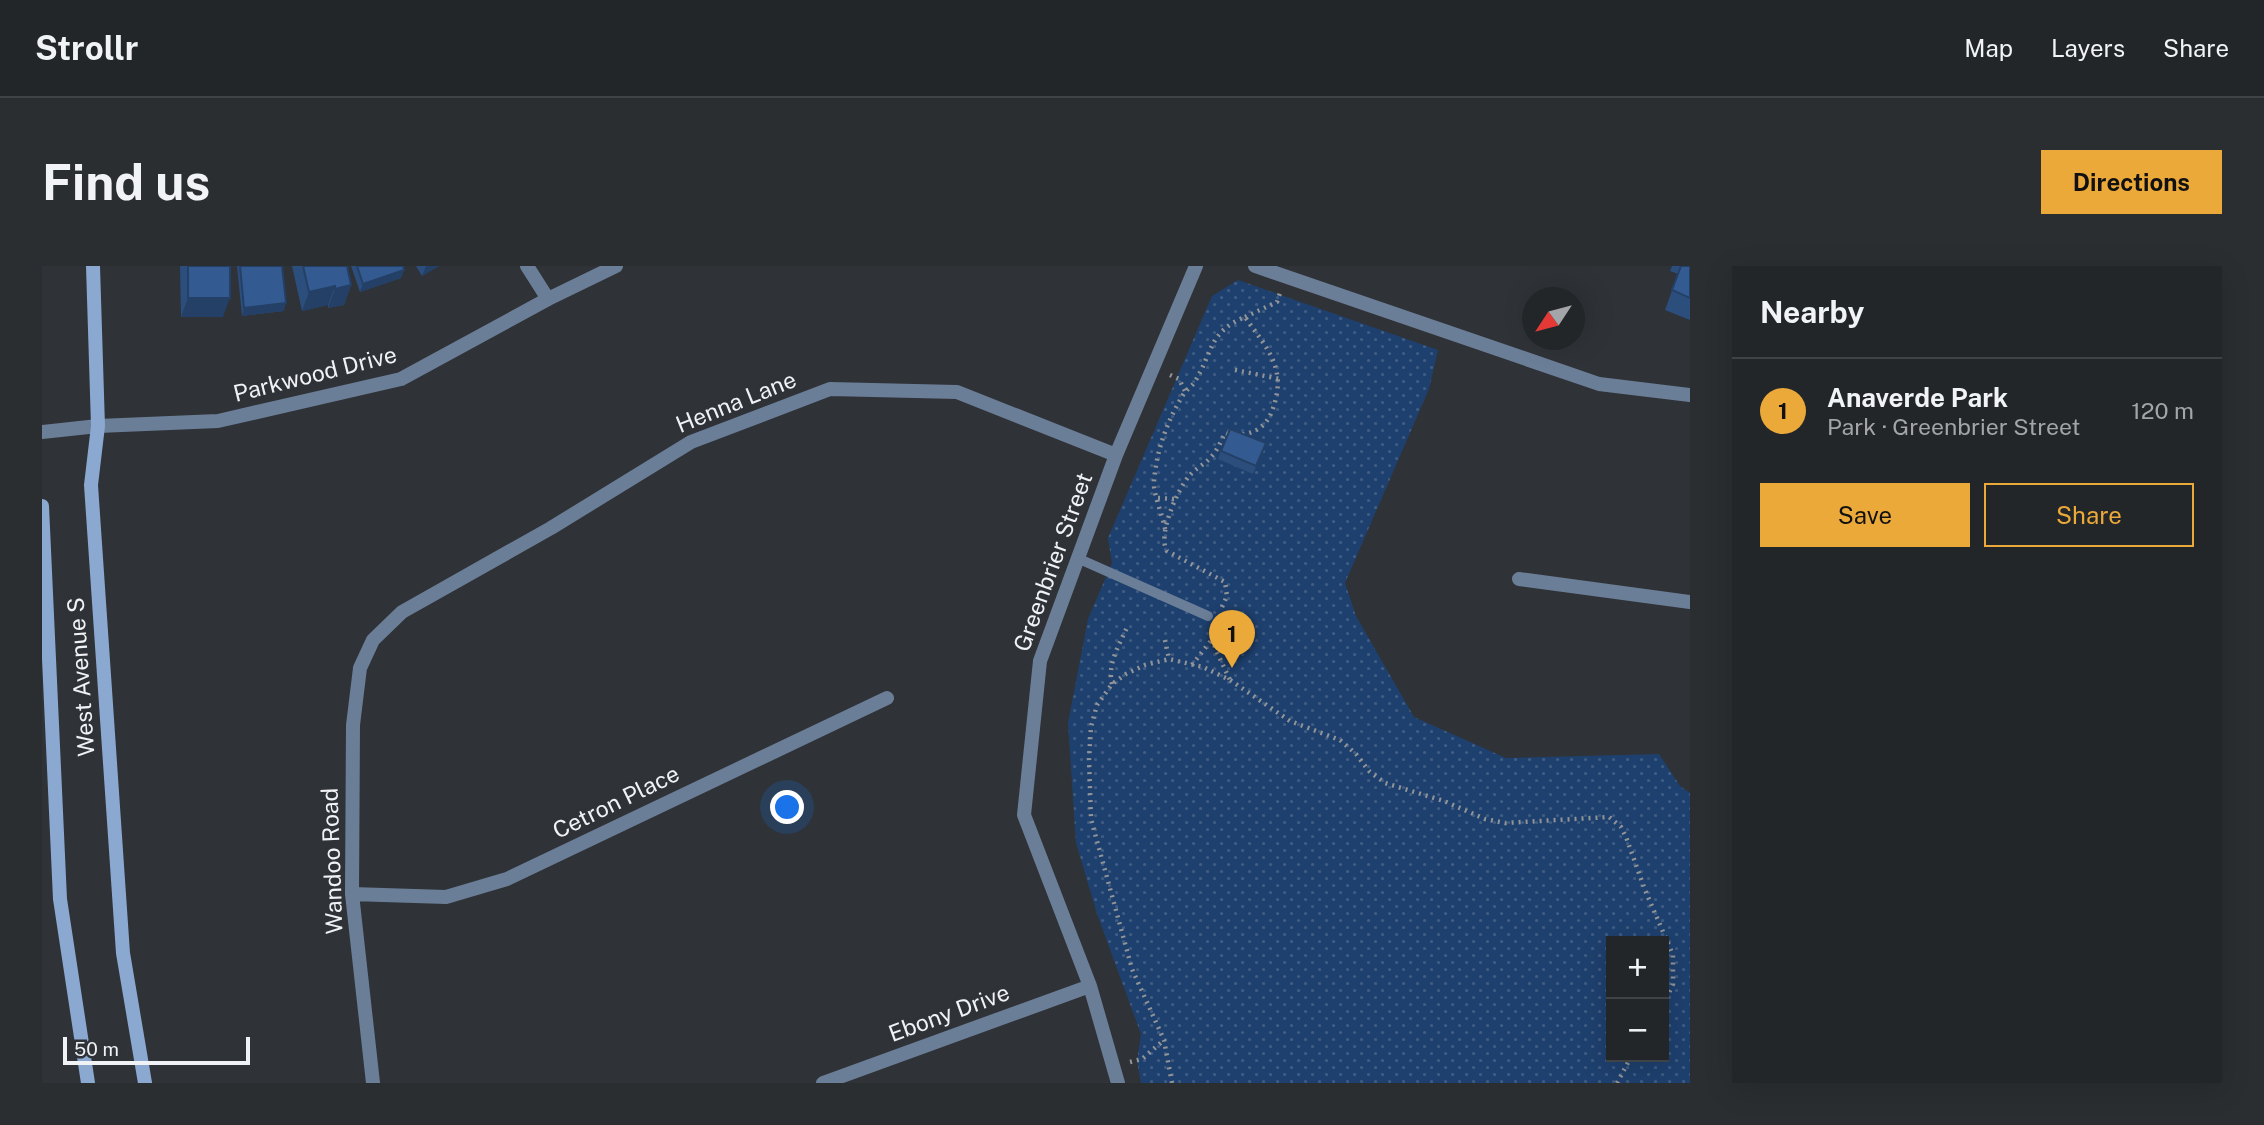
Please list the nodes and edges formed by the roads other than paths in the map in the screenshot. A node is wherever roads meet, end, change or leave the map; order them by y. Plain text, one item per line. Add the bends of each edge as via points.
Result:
1 (93, 266) edge
2 (527, 266) edge
3 (616, 266) edge
4 (1196, 266) edge
5 (1255, 266) edge
6 (548, 299) junction
7 (1690, 395) edge
8 (98, 426) junction
9 (42, 432) edge
10 (1116, 455) junction
11 (42, 506) edge
12 (1076, 558) junction
13 (1519, 579) dead end
14 (1690, 602) edge
15 (1208, 616) dead end
16 (373, 640) joint
17 (887, 698) dead end
18 (352, 894) junction
19 (1090, 986) junction
20 (88, 1083) edge
21 (145, 1083) edge
22 (373, 1083) edge
23 (823, 1083) edge
24 (1118, 1083) edge

1 - 8 street, West Avenue S
2 - 6 street
3 - 6 street, Parkwood Drive
4 - 10 street, Greenbrier Street
5 - 7 street via 1599,384
6 - 8 street, Parkwood Drive via 401,379 218,421
8 - 9 street, Parkwood Drive
8 - 21 street, West Avenue S via 91,485 122,939
10 - 12 street, Greenbrier Street
10 - 16 street, Henna Lane via 957,392 830,389 691,442 402,612
11 - 20 street, West Avenue S via 60,899
12 - 15 lane
12 - 19 street, Greenbrier Street via 1040,661 1024,815
13 - 14 street
16 - 18 street, Wandoo Road via 360,668 353,725
17 - 18 street, Cetron Place via 507,880 446,897
18 - 22 street, Wandoo Road
19 - 23 street, Ebony Drive
19 - 24 street, Greenbrier Street

